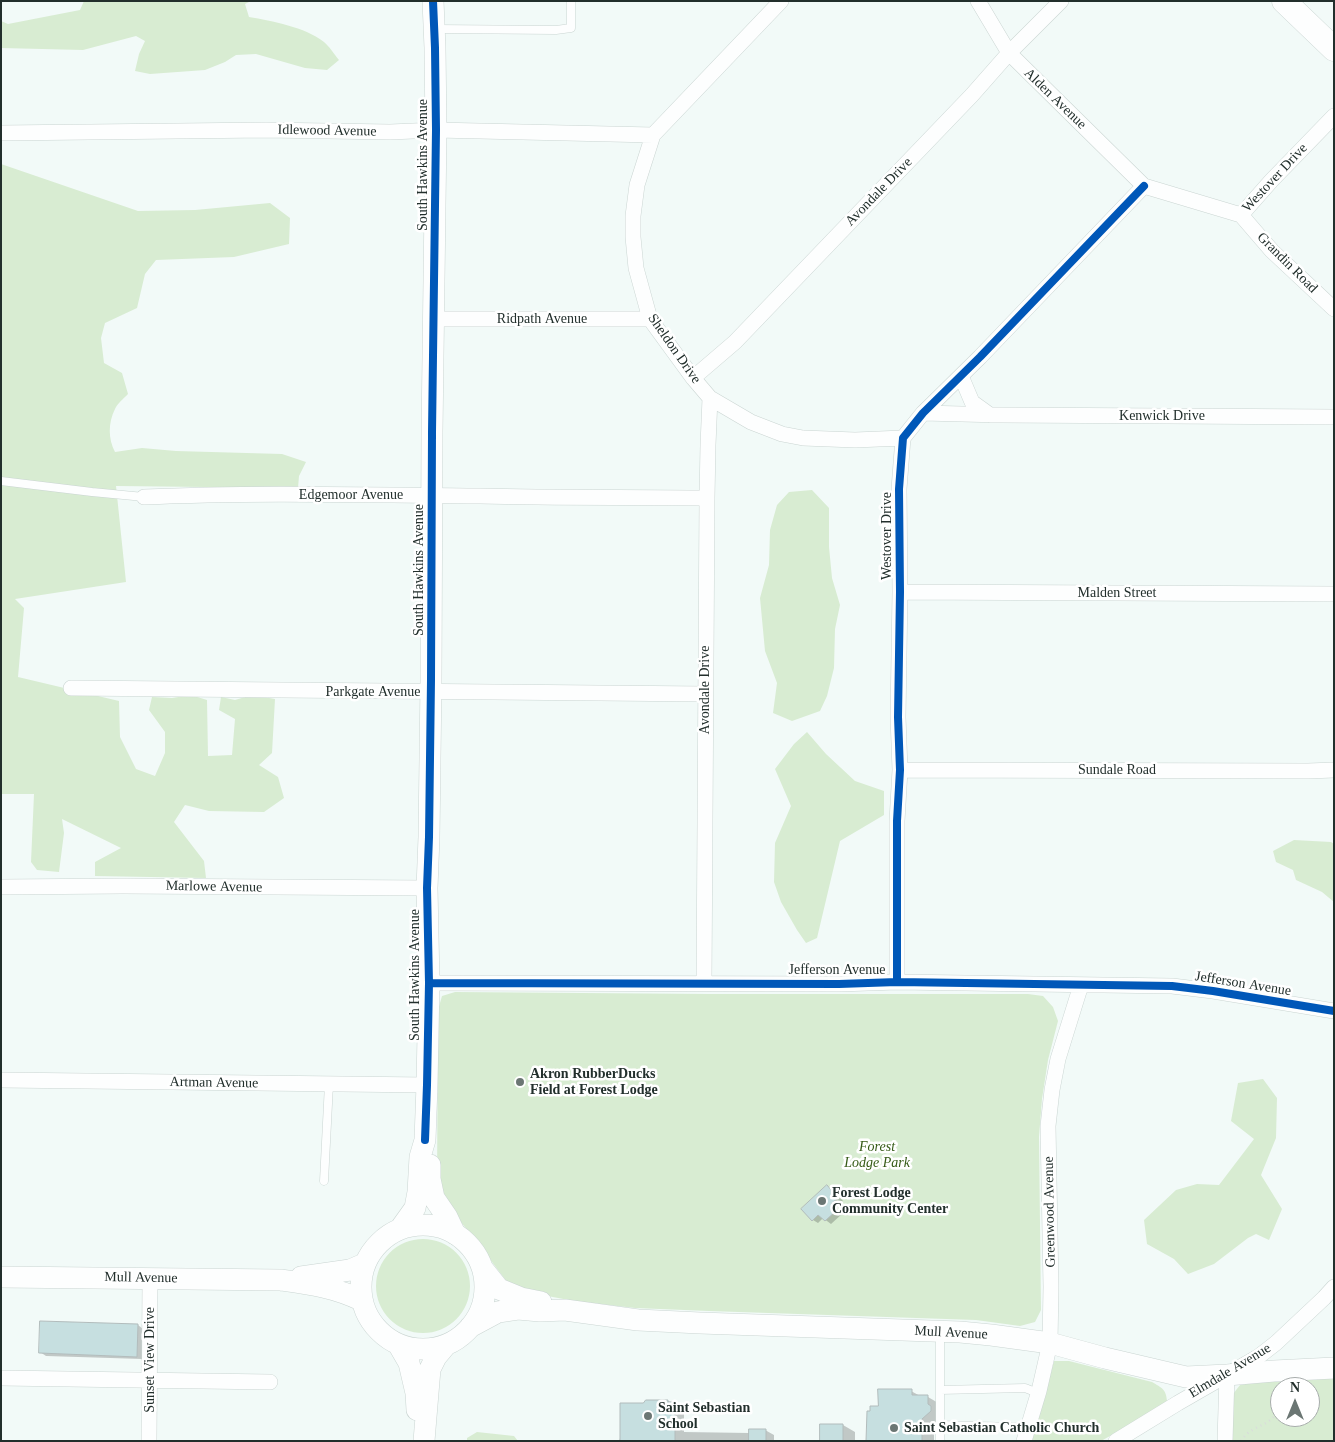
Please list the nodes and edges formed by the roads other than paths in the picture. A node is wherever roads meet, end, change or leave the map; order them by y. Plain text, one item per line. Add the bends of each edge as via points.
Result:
1 (432, 1) edge
2 (571, 1) edge
3 (781, 1) edge
4 (978, 1) edge
5 (1061, 1) edge
6 (1284, 1) edge
7 (434, 29) junction
8 (1334, 49) edge
9 (1009, 53) junction
10 (1334, 116) edge
11 (436, 130) junction
12 (1, 133) edge
13 (652, 135) junction
14 (1144, 186) junction
15 (1241, 215) junction
16 (1334, 309) edge
17 (650, 319) junction
18 (434, 320) junction
19 (961, 376) junction
20 (693, 378) junction
21 (710, 398) junction
22 (923, 413) junction
23 (990, 415) junction
24 (1334, 417) edge
25 (903, 438) junction
26 (1, 481) edge
27 (432, 495) junction
28 (144, 497) joint
29 (707, 498) junction
30 (900, 592) junction
31 (1334, 594) edge
32 (71, 688) dead end
33 (431, 692) junction
34 (705, 694) junction
35 (900, 770) junction
36 (1334, 770) edge
37 (1, 886) edge
38 (427, 888) junction
39 (898, 982) junction
40 (428, 983) junction
41 (704, 983) junction
42 (1081, 985) junction
43 (1334, 1011) edge
44 (1, 1080) edge
45 (329, 1084) junction
46 (427, 1085) junction
47 (425, 1140) junction
48 (324, 1181) dead end
49 (400, 1229) junction
50 (455, 1234) junction
51 (364, 1264) junction
52 (483, 1269) junction
53 (1, 1277) edge
54 (150, 1279) junction
55 (281, 1280) junction
56 (1334, 1287) edge
57 (362, 1300) junction
58 (565, 1310) junction
59 (470, 1327) junction
60 (940, 1331) junction
61 (1050, 1343) junction
62 (398, 1344) junction
63 (446, 1345) junction
64 (1334, 1368) edge
65 (1227, 1376) junction
66 (1, 1378) edge
67 (150, 1380) junction
68 (270, 1382) dead end
69 (940, 1390) junction
70 (1038, 1393) junction
71 (940, 1425) junction
72 (1026, 1435) edge
73 (149, 1441) edge
74 (423, 1441) edge
75 (940, 1441) edge
76 (1116, 1441) edge
77 (1225, 1441) edge

1 - 7 main road, South Hawkins Avenue
2 - 7 lane via 571,28
3 - 13 street, Sheldon Drive
4 - 9 street, Alden Avenue
5 - 9 street, Avondale Drive
6 - 8 main road
7 - 11 main road, South Hawkins Avenue
9 - 14 street, Alden Avenue
9 - 20 street, Avondale Drive via 966,102 735,342
10 - 15 street, Westover Drive
11 - 12 street, Idlewood Avenue
11 - 13 street, Idlewood Avenue
11 - 18 main road, South Hawkins Avenue
13 - 17 street, Sheldon Drive via 637,185 633,216 636,268
14 - 15 street, Westover Drive
14 - 19 street
15 - 16 street, Grandin Road via 1272,251
17 - 18 street, Ridpath Avenue
17 - 20 street, Sheldon Drive
18 - 27 main road, South Hawkins Avenue
19 - 22 street
19 - 23 street via 972,402
20 - 21 street, Sheldon Drive
21 - 25 street, Sheldon Drive via 751,422 782,434 855,440
21 - 29 street, Avondale Drive
22 - 23 street, Kenwick Drive
22 - 25 street
23 - 24 street, Kenwick Drive
25 - 30 street, Westover Drive via 899,489
26 - 28 lane
27 - 28 street, Edgemoor Avenue
27 - 29 street, Edgemoor Avenue
27 - 33 main road, South Hawkins Avenue
29 - 34 street, Avondale Drive
30 - 31 street, Malden Street
30 - 35 street, Westover Drive
32 - 33 street, Parkgate Avenue
33 - 34 street, Parkgate Avenue
33 - 38 main road, South Hawkins Avenue
34 - 41 street, Avondale Drive
35 - 36 street, Sundale Road
35 - 39 street, Westover Drive
37 - 38 street, Marlowe Avenue
38 - 40 main road, South Hawkins Avenue
39 - 41 street, Jefferson Avenue
39 - 42 street, Jefferson Avenue
40 - 41 street, Jefferson Avenue
40 - 46 main road, South Hawkins Avenue
42 - 43 street, Jefferson Avenue via 1172,986
42 - 61 street, Greenwood Avenue via 1058,1059 1048,1126
44 - 45 street, Artman Avenue
45 - 46 street, Artman Avenue
45 - 48 lane
46 - 47 main road, South Hawkins Avenue
47 - 49 main road, South Hawkins Avenue via 414,1208
47 - 50 main road, South Hawkins Avenue via 434,1198
49 - 50 main road via 428,1225
49 - 51 main road via 385,1237
50 - 52 main road via 467,1243
51 - 55 main road, Mull Avenue via 350,1270
51 - 57 main road via 360,1282
52 - 58 main road, Mull Avenue via 499,1289
52 - 59 main road via 484,1300
53 - 54 main road, Mull Avenue
54 - 55 main road, Mull Avenue
54 - 67 street, Sunset View Drive
55 - 57 main road, Mull Avenue via 317,1285
56 - 65 street, Elmdale Avenue via 1276,1343
57 - 62 main road via 374,1326
58 - 59 main road, Mull Avenue via 498,1312
58 - 60 main road, Mull Avenue via 638,1320
59 - 63 main road
60 - 61 main road, Mull Avenue
60 - 69 lane
61 - 65 main road, Mull Avenue via 1186,1377
61 - 70 street, Greenwood Avenue
62 - 63 main road via 422,1349
62 - 74 main road via 409,1363
63 - 74 main road via 430,1369
64 - 65 main road, Mull Avenue
65 - 76 street, Elmdale Avenue
65 - 77 street
66 - 67 street
67 - 68 street
67 - 73 street, Sunset View Drive
69 - 70 lane via 1025,1388
69 - 71 lane
70 - 72 street, Greenwood Avenue
71 - 72 lane via 1015,1427
71 - 75 lane

